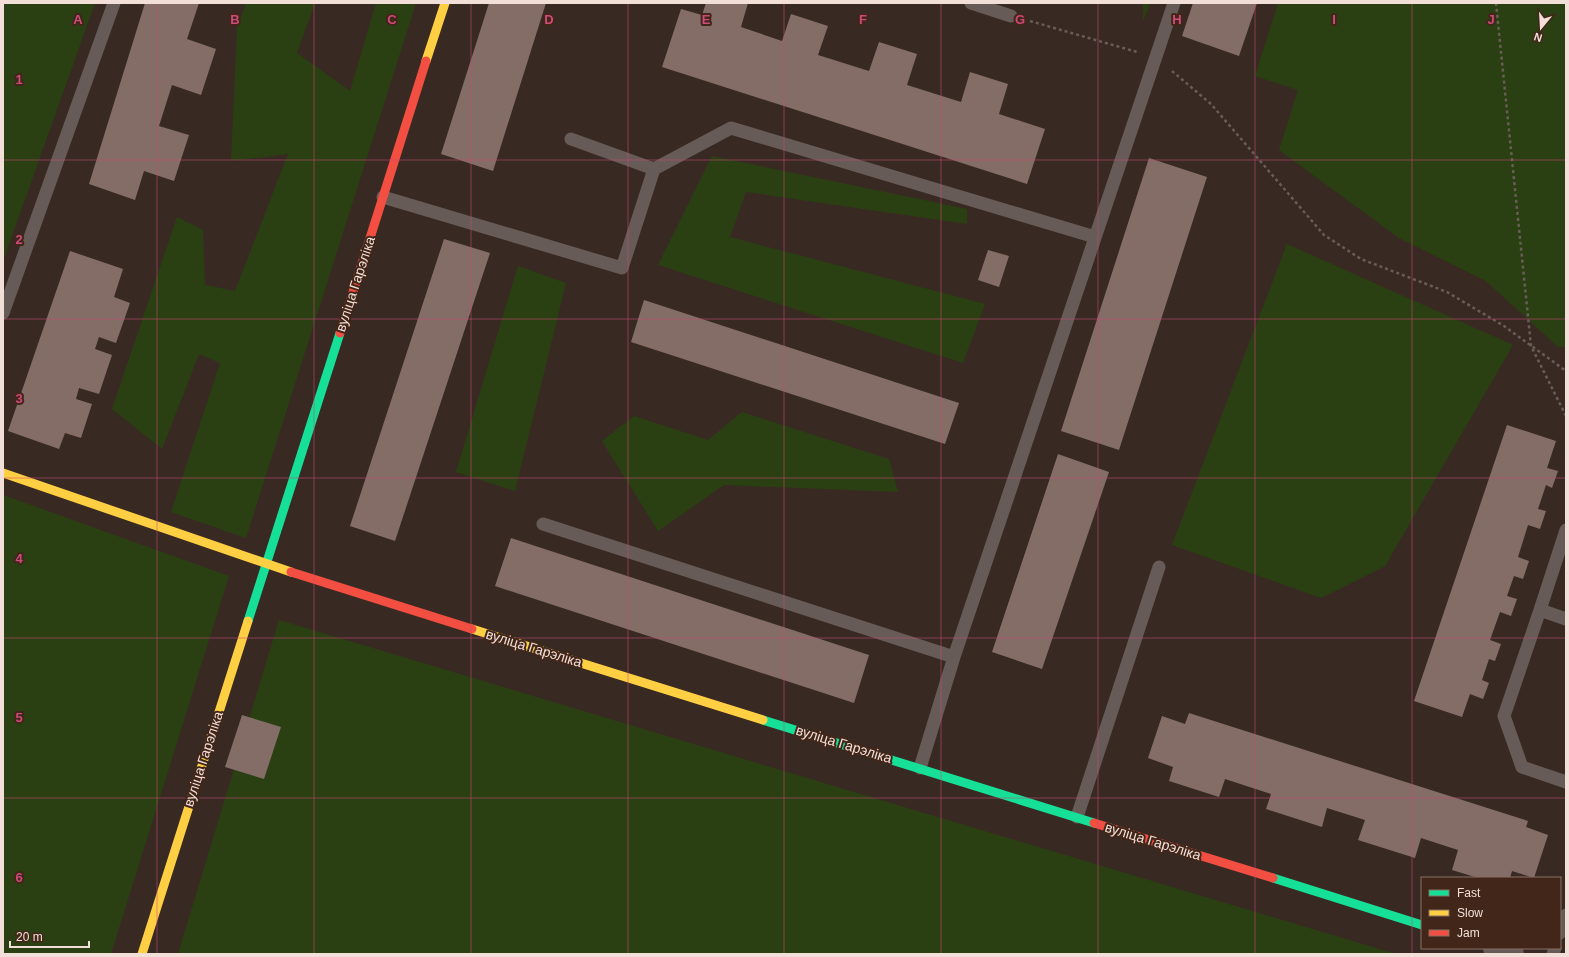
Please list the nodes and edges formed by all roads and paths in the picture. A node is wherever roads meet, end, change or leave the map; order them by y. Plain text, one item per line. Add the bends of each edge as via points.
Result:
1 (114, 3) edge
2 (445, 3) edge
3 (971, 3) edge
4 (1174, 3) edge
5 (1496, 3) edge
6 (1011, 16) joint
7 (1156, 58) junction
8 (571, 139) dead end
9 (654, 169) junction
10 (383, 197) junction
11 (1095, 237) junction
12 (3, 313) edge
13 (1531, 346) junction
14 (1566, 372) edge
15 (1566, 416) edge
16 (3, 473) edge
17 (543, 524) dead end
18 (1566, 530) edge
19 (265, 564) junction
20 (1159, 567) dead end
21 (1540, 610) junction
22 (1566, 619) edge
23 (954, 657) junction
24 (920, 768) junction
25 (1566, 782) edge
26 (1077, 817) junction
27 (1566, 915) edge
28 (1421, 925) edge
29 (1561, 931) edge
30 (1497, 949) edge
31 (142, 954) edge
32 (1513, 954) edge

1 - 12 lane
2 - 10 street, вуліца Гарэліка
3 - 6 lane
4 - 7 lane
5 - 13 path
6 - 7 path
7 - 11 lane
7 - 13 path via 1211,104 1324,235 1361,259 1447,292 1504,326
8 - 9 lane
9 - 10 lane via 622,268
9 - 11 lane via 731,128
10 - 19 street, вуліца Гарэліка
11 - 23 lane
13 - 14 path
13 - 15 path
16 - 19 street, вуліца Гарэліка
17 - 23 lane
18 - 21 lane
19 - 24 street, вуліца Гарэліка
19 - 31 street, вуліца Гарэліка
20 - 26 lane
21 - 22 lane
21 - 25 lane via 1504,716 1522,767
23 - 24 lane
24 - 26 street, вуліца Гарэліка
26 - 28 street, вуліца Гарэліка
27 - 29 lane
30 - 32 street

